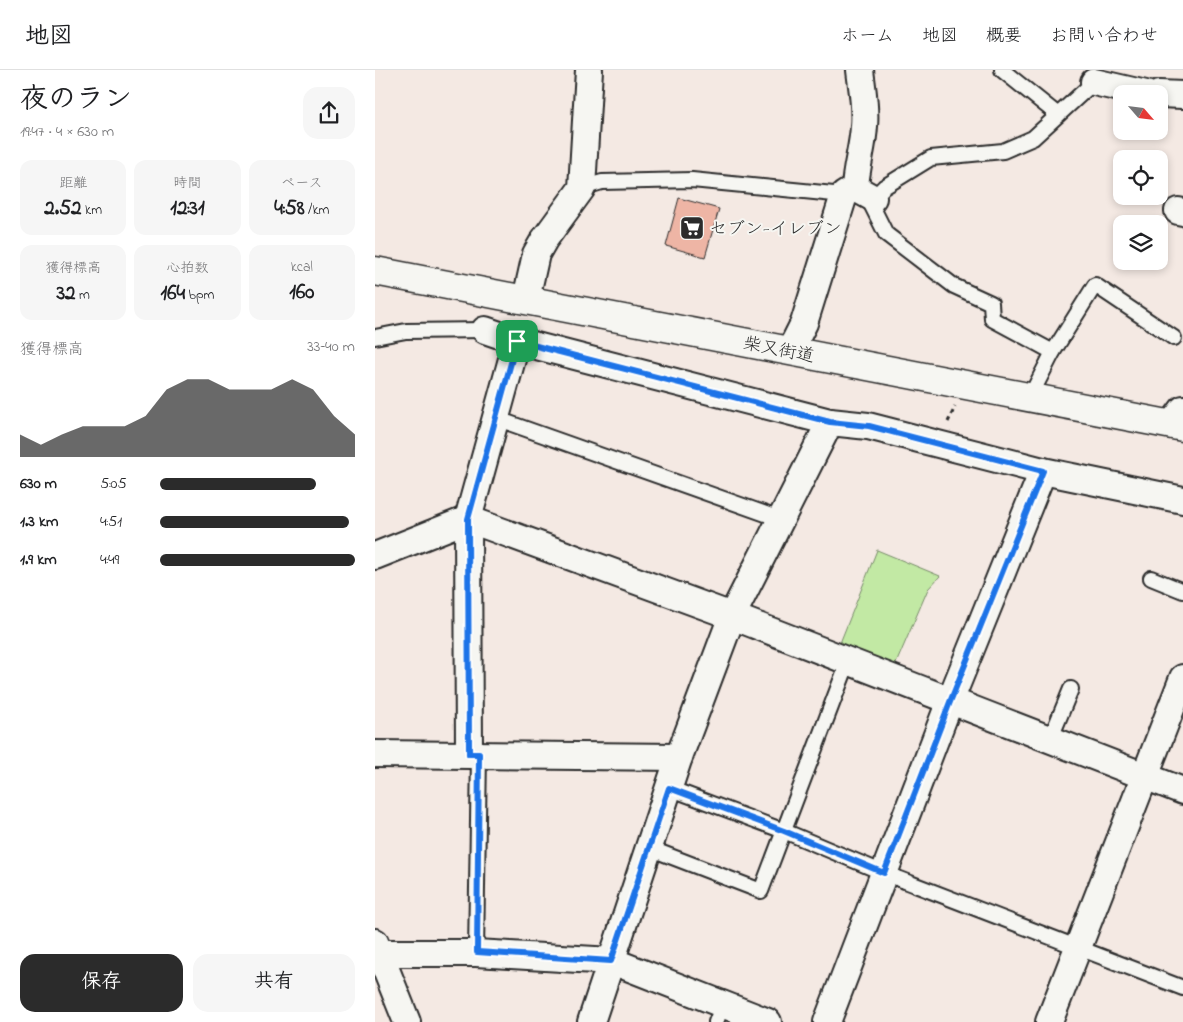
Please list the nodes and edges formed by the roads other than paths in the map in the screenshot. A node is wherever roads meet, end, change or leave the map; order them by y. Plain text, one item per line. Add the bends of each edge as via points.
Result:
1 (589, 70) edge
2 (860, 70) edge
3 (1002, 70) edge
4 (1095, 82) joint
5 (1113, 86) edge
6 (1168, 94) edge
7 (1183, 95) edge
8 (1058, 116) junction
9 (582, 188) junction
10 (858, 194) junction
11 (375, 270) edge
12 (526, 299) junction
13 (485, 330) joint
14 (375, 337) edge
15 (1174, 338) dead end
16 (517, 341) junction
17 (790, 351) junction
18 (1053, 352) junction
19 (1030, 397) junction
20 (495, 418) junction
21 (1179, 420) edge
22 (830, 422) junction
23 (1043, 471) junction
24 (1183, 500) edge
25 (468, 519) junction
26 (780, 519) junction
27 (375, 556) edge
28 (1151, 578) dead end
29 (1183, 591) edge
30 (732, 616) junction
31 (848, 662) junction
32 (1183, 678) edge
33 (1071, 689) dead end
34 (950, 702) junction
35 (1050, 740) junction
36 (375, 754) edge
37 (474, 754) junction
38 (679, 757) junction
39 (1145, 776) junction
40 (669, 788) junction
41 (1183, 791) edge
42 (784, 831) junction
43 (649, 848) junction
44 (884, 873) junction
45 (1078, 947) junction
46 (376, 950) edge
47 (477, 952) junction
48 (611, 961) junction
49 (1183, 988) edge
50 (720, 1013) edge
51 (407, 1022) edge
52 (591, 1022) edge
53 (768, 1022) edge
54 (827, 1022) edge
55 (1049, 1022) edge

1 - 9 street
2 - 10 street via 865,122 856,171
3 - 8 lane
4 - 5 street
4 - 8 lane
6 - 7 street
8 - 10 lane via 1033,138 1003,151 931,158 884,187
9 - 10 lane via 602,182 692,180
9 - 12 street via 536,254
10 - 17 street
10 - 18 lane via 872,206 886,234 953,286 991,303 992,319
11 - 12 main road, 柴又街道
12 - 17 main road, 柴又街道
13 - 14 lane via 406,331
13 - 16 street
15 - 18 lane via 1095,285
16 - 20 street
16 - 22 street
17 - 19 main road, 柴又街道
18 - 19 lane
19 - 21 main road, 柴又街道
20 - 25 street
20 - 26 lane
22 - 23 street via 869,426
22 - 26 street
23 - 24 street
23 - 34 street
25 - 27 street
25 - 30 street
25 - 37 street
26 - 30 street
28 - 29 lane
30 - 31 street
30 - 38 street
31 - 34 street
31 - 42 lane
32 - 39 street
33 - 35 lane
34 - 35 street
34 - 44 street
35 - 39 street
36 - 37 street
37 - 38 street
37 - 47 lane
38 - 40 street
39 - 41 street
39 - 45 street
40 - 42 lane
40 - 43 street
42 - 43 lane via 761,892
42 - 44 lane
43 - 48 street
44 - 45 lane
44 - 54 street
45 - 49 lane
45 - 55 street
46 - 47 street
46 - 51 street
47 - 48 street
48 - 50 street
48 - 52 street
50 - 53 street

